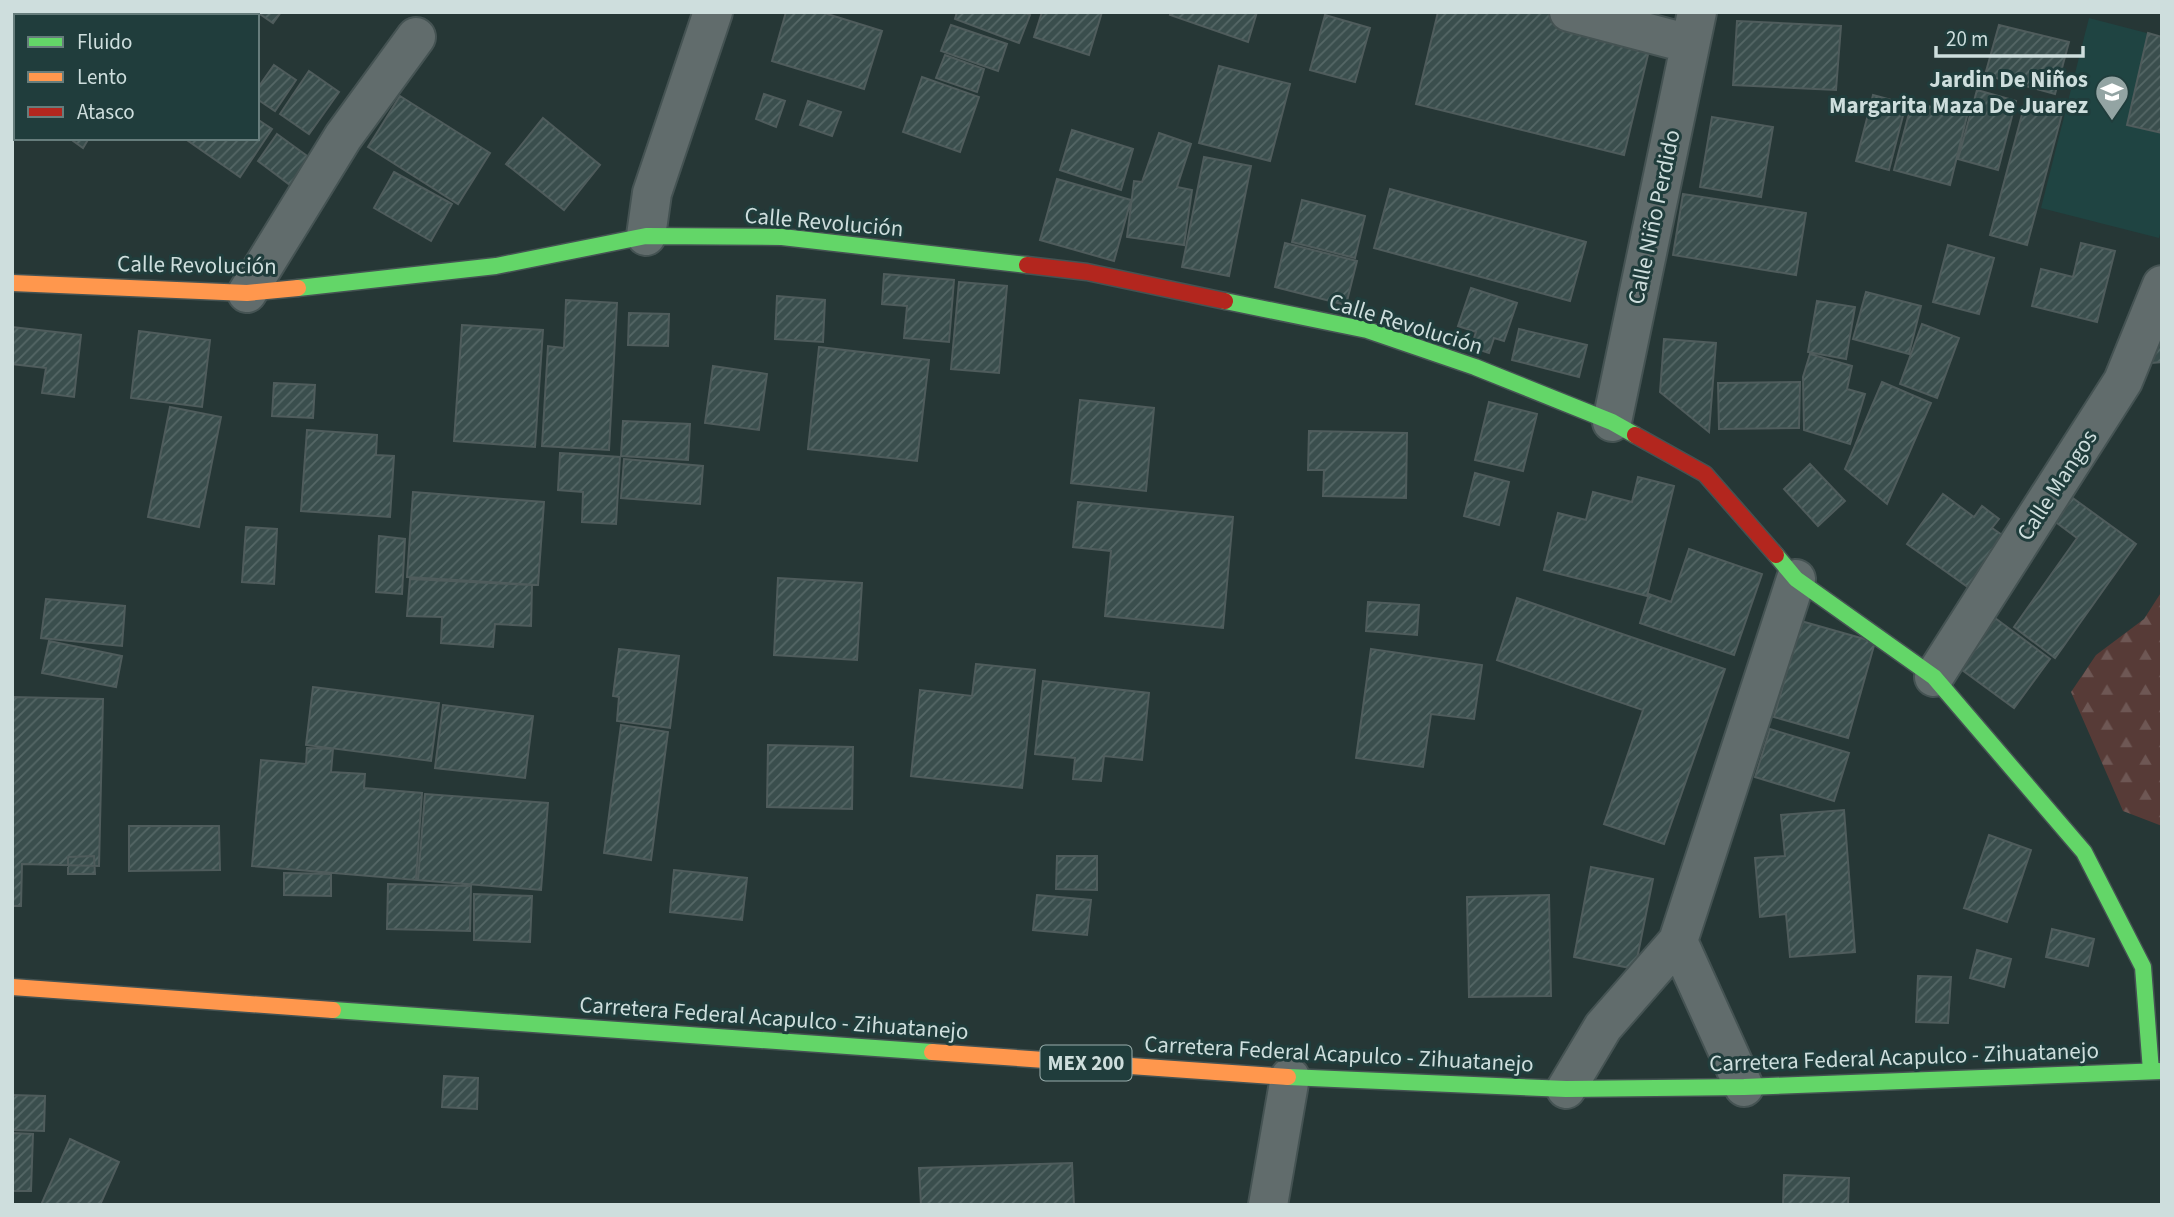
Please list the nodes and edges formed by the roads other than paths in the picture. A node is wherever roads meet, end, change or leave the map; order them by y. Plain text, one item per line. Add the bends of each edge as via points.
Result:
1 (713, 12) edge
2 (1569, 12) edge
3 (1693, 28) edge
4 (416, 37) dead end
5 (646, 236) junction
6 (12, 283) edge
7 (2162, 285) edge
8 (247, 293) junction
9 (1612, 422) junction
10 (1796, 579) junction
11 (1934, 677) junction
12 (1678, 941) junction
13 (2152, 967) edge
14 (12, 987) edge
15 (2157, 1071) edge
16 (1290, 1077) junction
17 (1744, 1087) junction
18 (1566, 1089) junction
19 (1268, 1205) edge

1 - 5 street via 652,193
2 - 3 street
3 - 9 street, Calle Niño Perdido
4 - 8 street via 343,137
5 - 8 street, Calle Revolución via 496,266
5 - 9 street, Calle Revolución via 782,237 1087,272 1367,330
6 - 8 street, Calle Revolución
7 - 11 street, Calle Mangos via 2123,381
9 - 10 street, Calle Revolución via 1705,474
10 - 11 street, Calle Revolución
10 - 12 street
11 - 13 street, Calle Revolución via 2084,852
12 - 17 street
12 - 18 street via 1604,1027
13 - 15 street
14 - 16 street, Carretera Federal Acapulco - Zihuatanejo / MEX 200
15 - 17 street, Carretera Federal Acapulco - Zihuatanejo / MEX 200
16 - 18 street, Carretera Federal Acapulco - Zihuatanejo / MEX 200
16 - 19 street
17 - 18 street, Carretera Federal Acapulco - Zihuatanejo / MEX 200

